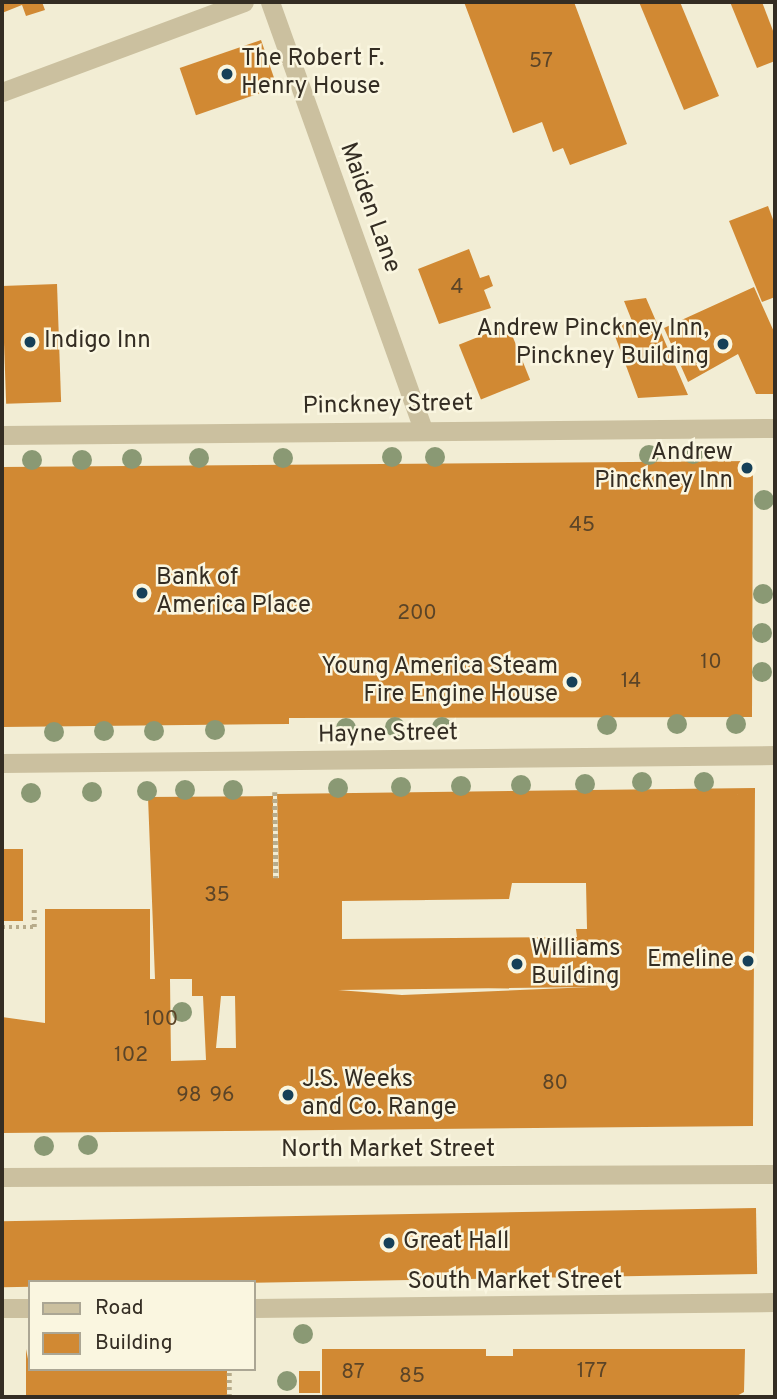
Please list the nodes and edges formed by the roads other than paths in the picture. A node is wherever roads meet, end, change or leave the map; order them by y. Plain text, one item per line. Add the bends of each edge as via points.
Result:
1 (244, 2) edge
2 (270, 2) edge
3 (2, 92) edge
4 (775, 428) edge
5 (423, 430) junction
6 (2, 435) edge
7 (775, 755) edge
8 (2, 763) edge
9 (775, 1174) edge
10 (2, 1177) edge
11 (775, 1302) edge
12 (2, 1308) edge
13 (28, 1308) edge
14 (256, 1308) edge

1 - 3 street
2 - 5 street, Maiden Lane
4 - 5 street, Pinckney Street
5 - 6 street, Pinckney Street
7 - 8 street, Hayne Street
9 - 10 street, North Market Street
11 - 14 street, South Market Street
12 - 13 street

